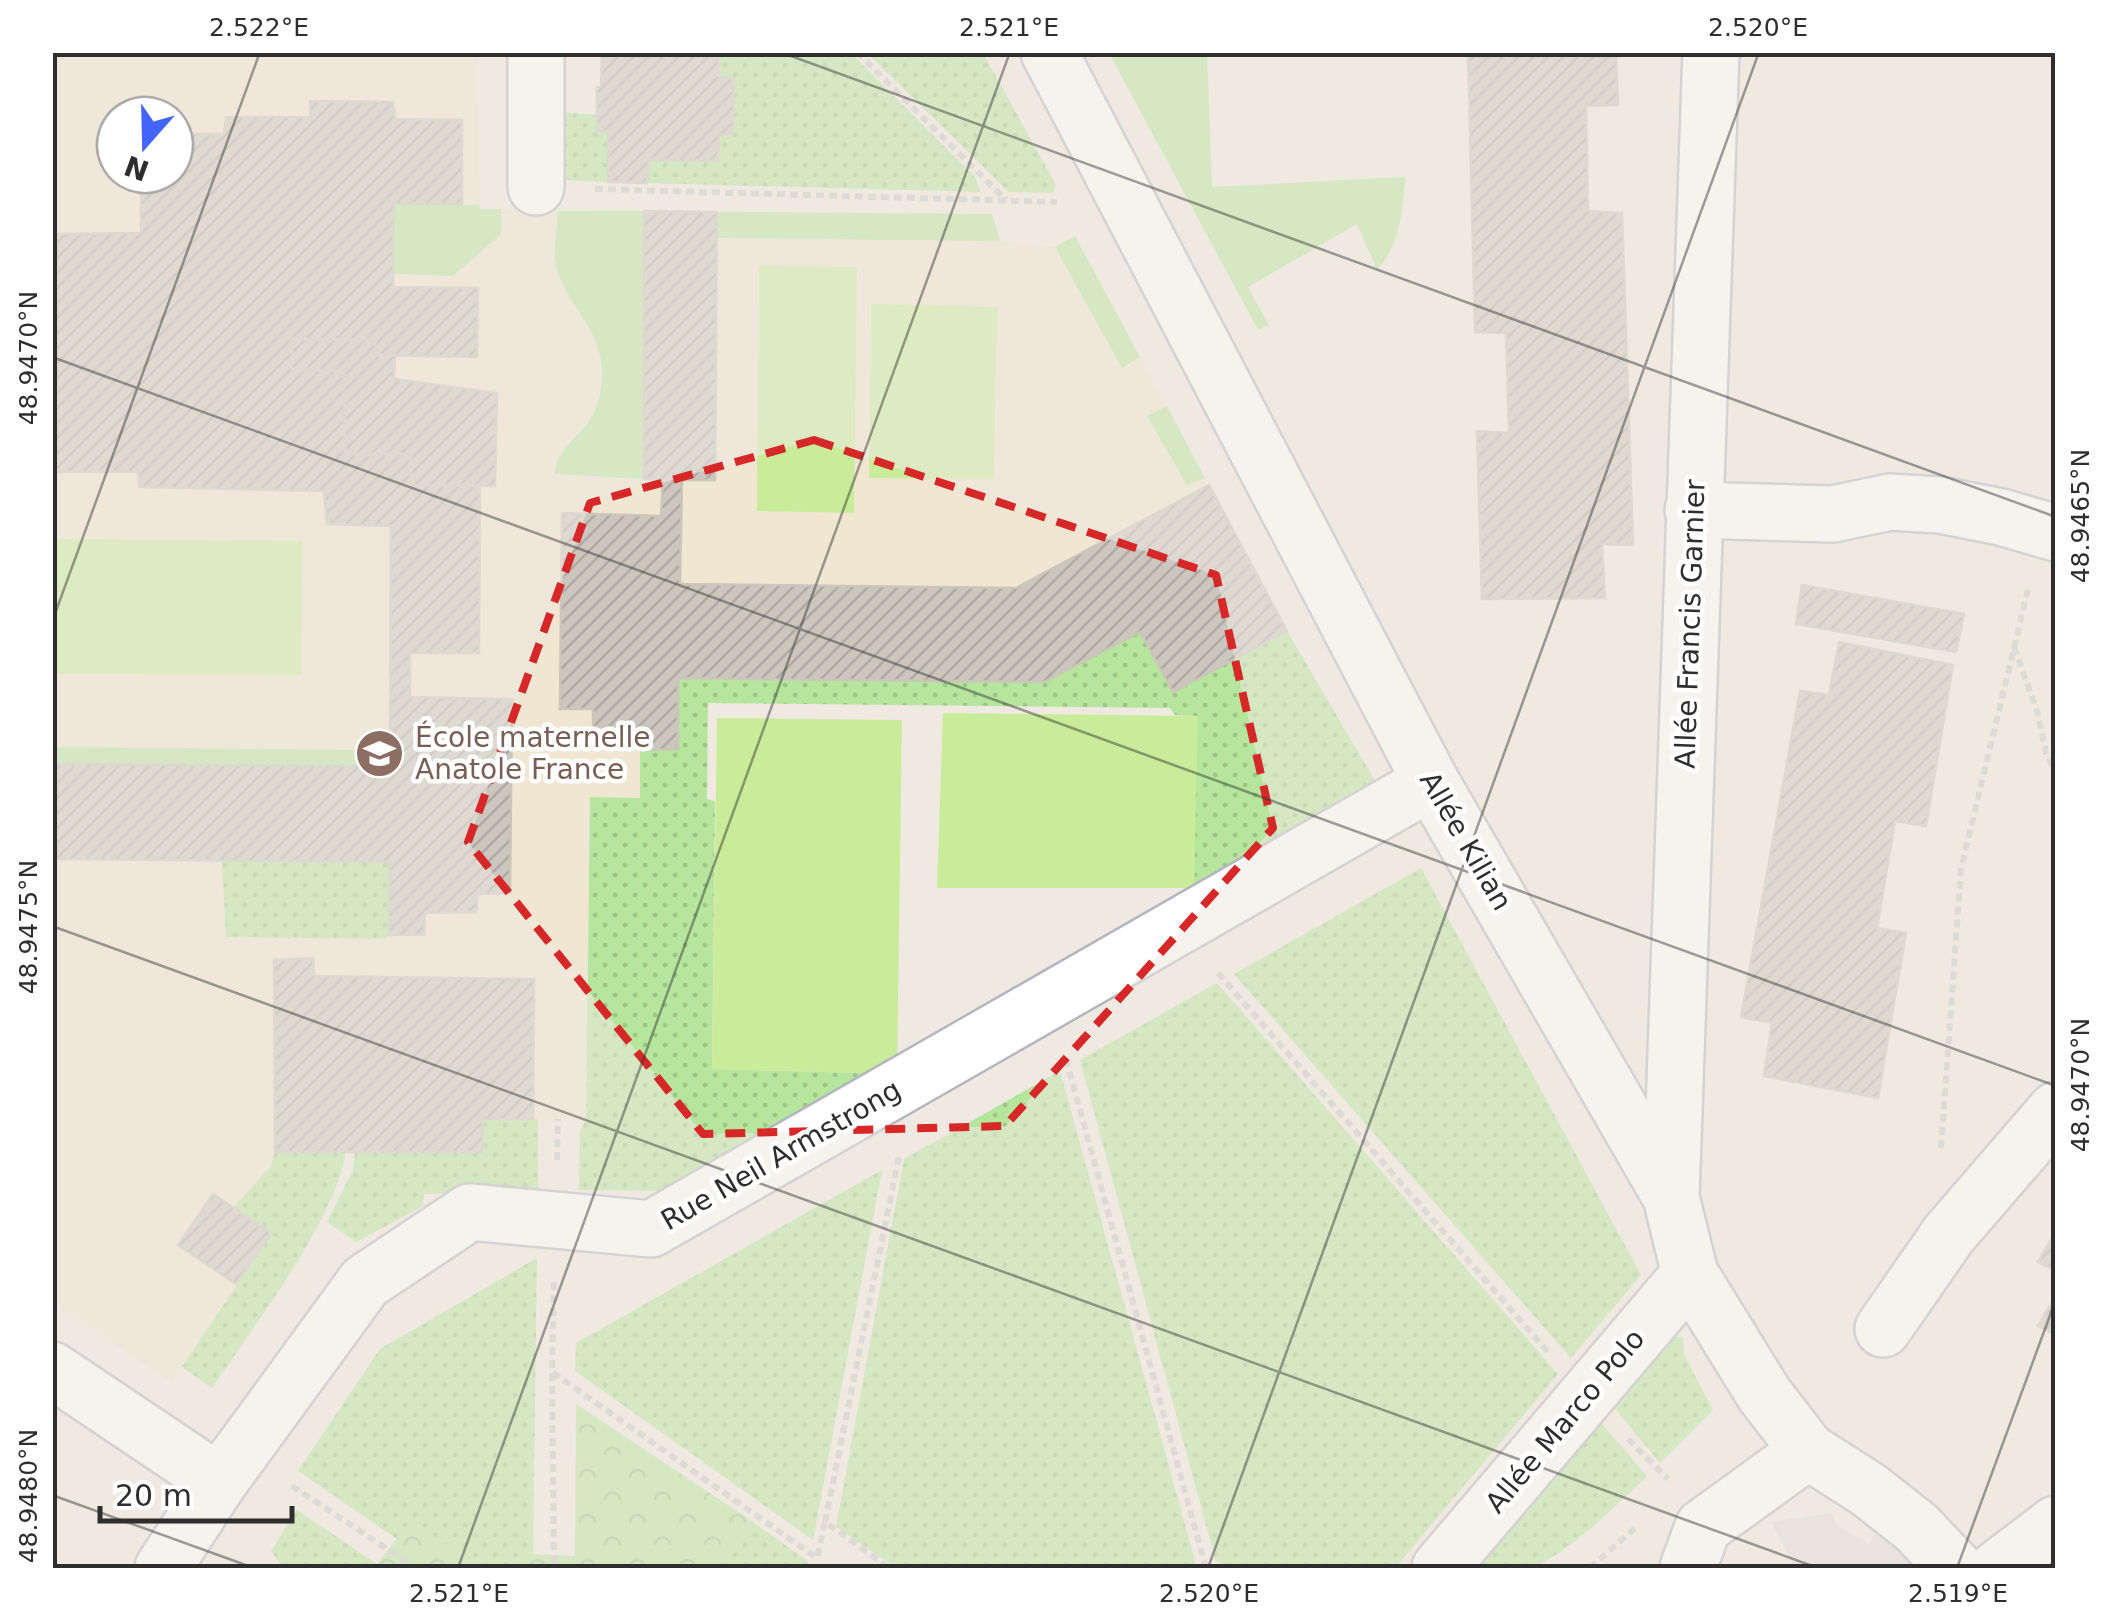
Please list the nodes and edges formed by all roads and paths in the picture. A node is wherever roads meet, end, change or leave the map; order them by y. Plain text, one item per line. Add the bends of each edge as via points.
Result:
1 (536, 52) edge
2 (857, 52) edge
3 (1049, 52) edge
4 (1711, 52) edge
5 (536, 187) joint
6 (1007, 201) junction
7 (1128, 204) junction
8 (1693, 510) junction
9 (2047, 531) edge
10 (2014, 646) junction
11 (2056, 774) edge
12 (1431, 782) junction
13 (1178, 927) junction
14 (1050, 1000) junction
15 (914, 1078) junction
16 (2056, 1110) edge
17 (558, 1119) dead end
18 (1672, 1196) junction
19 (555, 1220) junction
20 (1950, 1234) junction
21 (1690, 1274) junction
22 (1882, 1329) dead end
23 (52, 1370) edge
24 (552, 1372) junction
25 (1586, 1397) junction
26 (1808, 1451) junction
27 (230, 1467) junction
28 (1678, 1489) dead end
29 (825, 1522) junction
30 (2056, 1524) edge
31 (163, 1568) edge
32 (416, 1568) edge
33 (554, 1568) edge
34 (888, 1568) edge
35 (1206, 1568) edge
36 (1440, 1568) edge
37 (1688, 1568) edge
38 (1955, 1568) edge
39 (1998, 1568) edge

1 - 5 street
2 - 6 path
3 - 7 street, Allée Kilian
4 - 8 street, Allée Francis Garnier
5 - 6 path
6 - 7 path
7 - 12 street, Allée Kilian
8 - 9 street via 1833,514 1890,502 1940,506
8 - 18 street, Allée Francis Garnier
9 - 10 path
10 - 11 path
10 - 20 path via 1962,870 1940,1140
12 - 13 street, Rue Neil Armstrong
12 - 18 street, Allée Kilian
13 - 14 street, Rue Neil Armstrong
13 - 25 path
14 - 15 street, Rue Neil Armstrong
14 - 35 path
15 - 19 street, Rue Neil Armstrong via 651,1229
15 - 29 path
16 - 20 street
17 - 19 path
18 - 21 street, Allée Kilian
19 - 24 path
19 - 27 street, Rue Neil Armstrong via 470,1212 365,1282
20 - 22 street
21 - 25 street, Allée Marco Polo
21 - 26 street, Allée Kilian via 1750,1376
23 - 27 street
24 - 29 path via 817,1558
24 - 33 path
25 - 28 path
25 - 36 street, Allée Marco Polo
26 - 37 street via 1704,1527
26 - 38 street, Allée Kilian via 1916,1527
27 - 31 street, Rue Neil Armstrong
27 - 32 path
29 - 34 path
30 - 39 street

